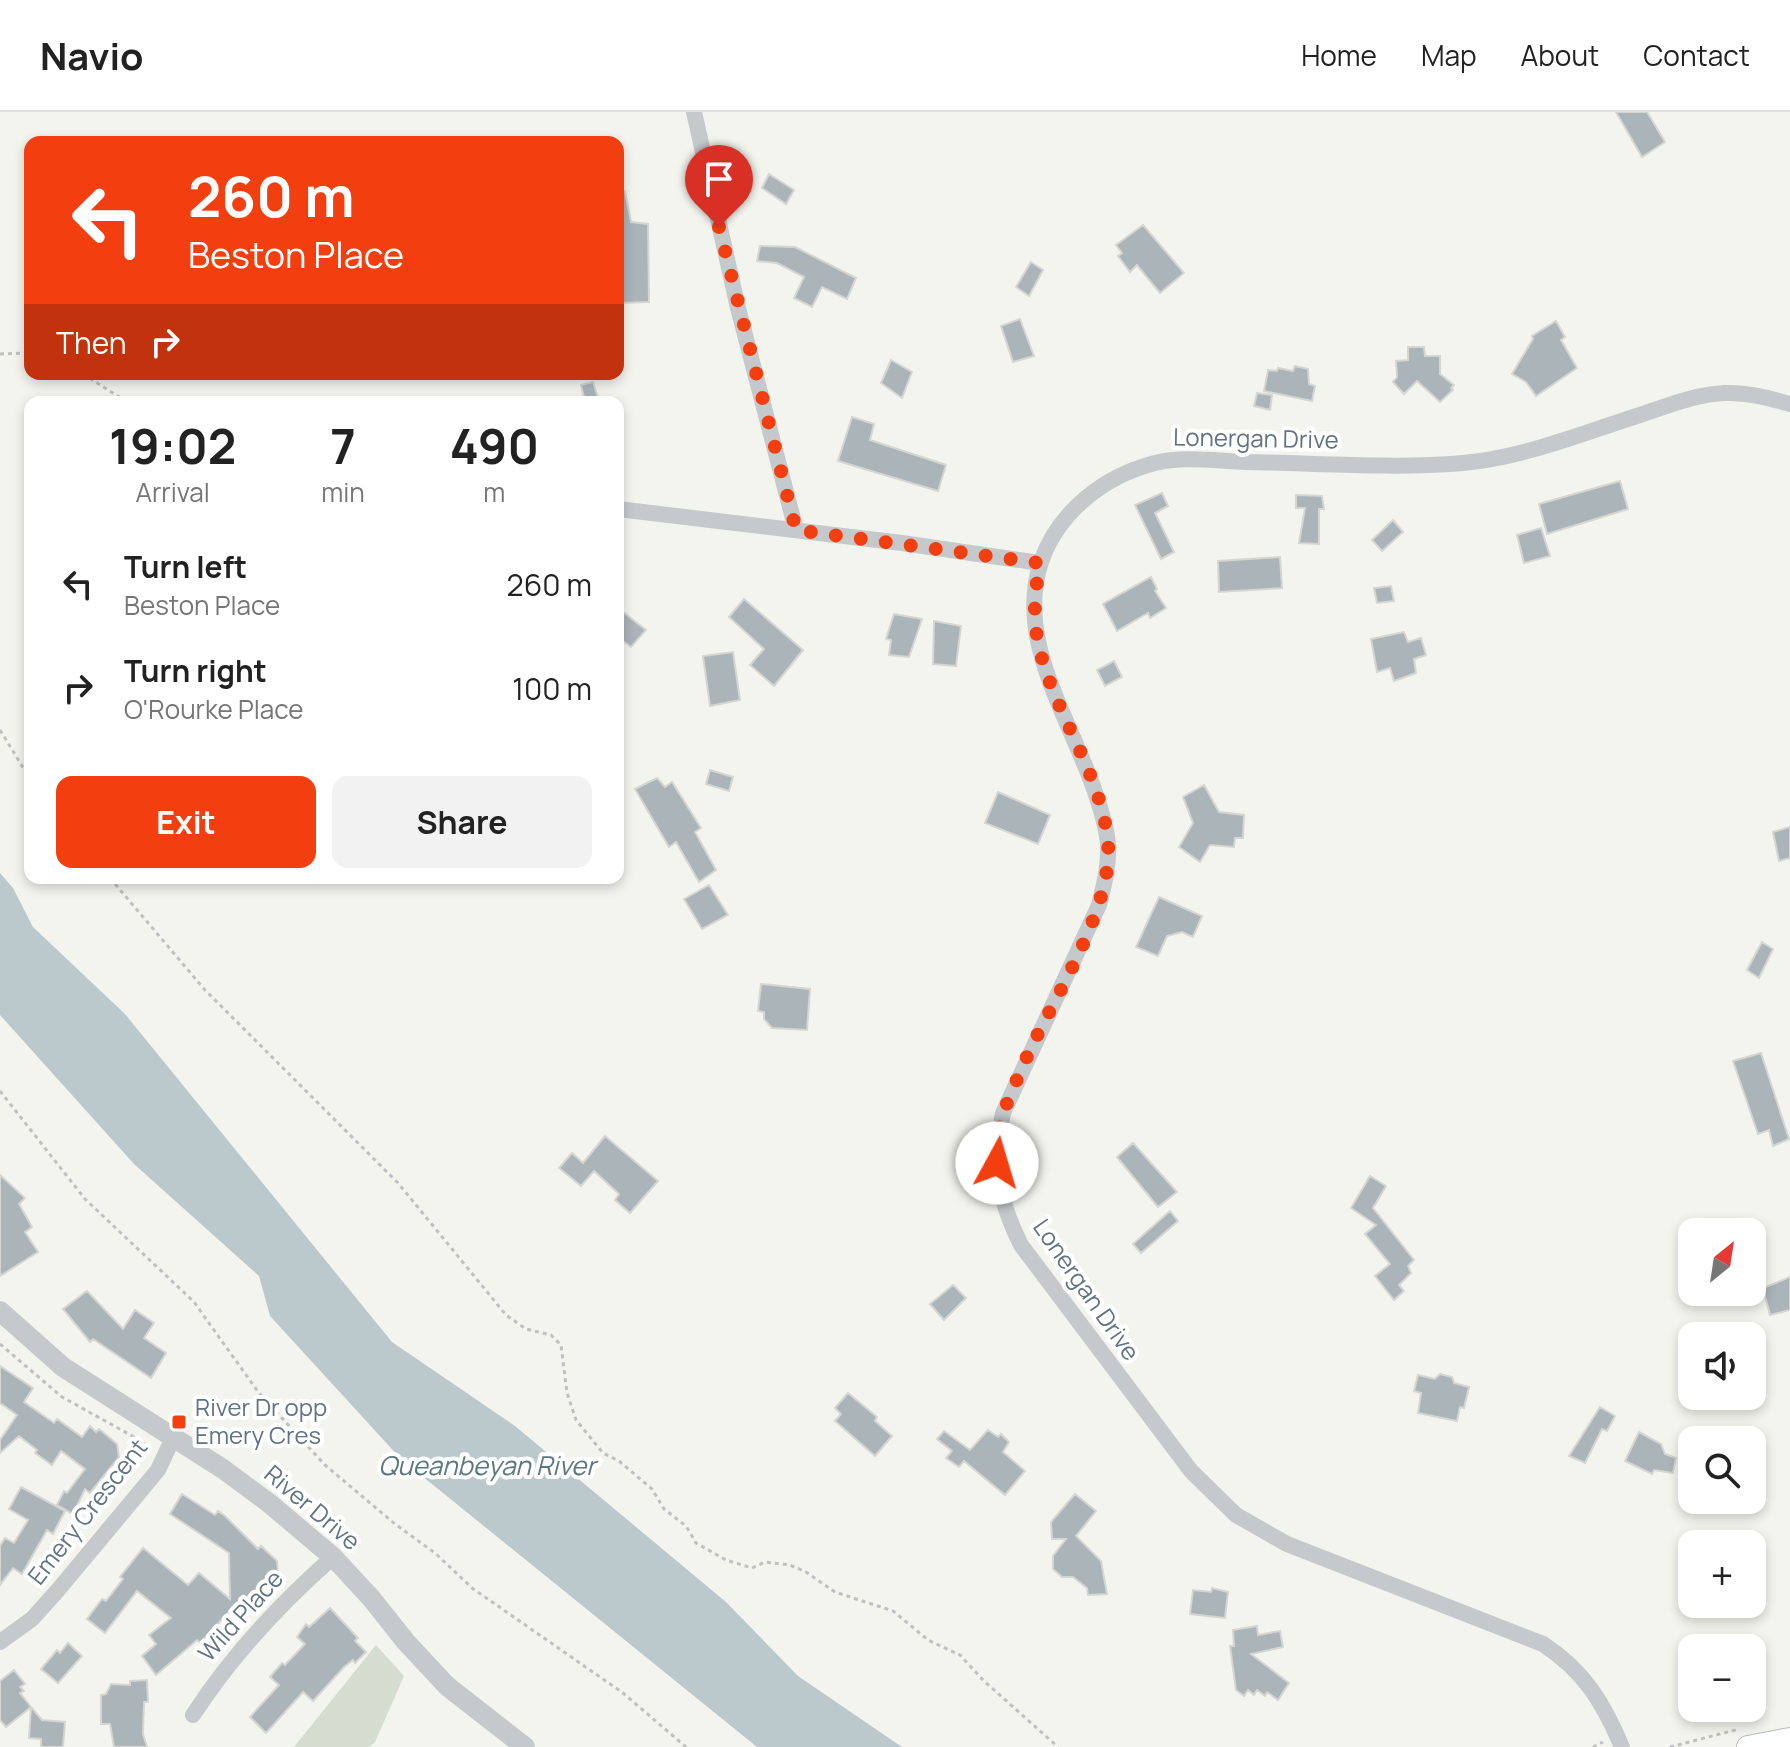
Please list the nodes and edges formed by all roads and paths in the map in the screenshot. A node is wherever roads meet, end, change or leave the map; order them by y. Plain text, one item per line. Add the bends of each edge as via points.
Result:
1 (694, 112) edge
2 (24, 353) edge
3 (0, 354) edge
4 (92, 380) edge
5 (118, 396) edge
6 (1790, 404) edge
7 (624, 510) edge
8 (796, 530) junction
9 (1040, 563) junction
10 (0, 730) edge
11 (24, 769) edge
12 (115, 884) edge
13 (0, 1091) edge
14 (0, 1311) edge
15 (0, 1344) edge
16 (169, 1447) junction
17 (333, 1557) junction
18 (0, 1642) edge
19 (193, 1715) dead end
20 (1747, 1737) edge
21 (1790, 1739) edge
22 (525, 1747) edge
23 (686, 1747) edge
24 (1058, 1747) edge
25 (1622, 1747) edge
26 (1670, 1747) edge

1 - 8 street
2 - 3 path
4 - 5 path
6 - 9 street, Lonergan Drive via 1747,393 1721,393 1521,454 1463,463 1157,463 1096,490 1070,511
7 - 8 street
8 - 9 street
9 - 25 street, Lonergan Drive via 1035,592 1039,646 1092,783 1108,844 1099,905 1003,1113 997,1163 1008,1219 1045,1280 1182,1460 1236,1515 1287,1544 1543,1644 1568,1660 1597,1696
10 - 11 path
12 - 24 path via 205,990 398,1183 506,1315 561,1345 576,1420 603,1453 652,1489 696,1543 752,1568 765,1562 790,1565 835,1592 893,1611 928,1640 960,1655
13 - 23 path via 85,1199 194,1302 259,1393 325,1465 472,1588 623,1693
14 - 16 street, River Drive via 63,1367
15 - 16 path via 62,1397
16 - 17 street, River Drive via 223,1469
16 - 18 street, Emery Crescent via 158,1470 58,1590 32,1619
17 - 19 street, Wild Place via 219,1675
17 - 22 street, River Drive via 447,1686
20 - 21 main road
20 - 26 path

